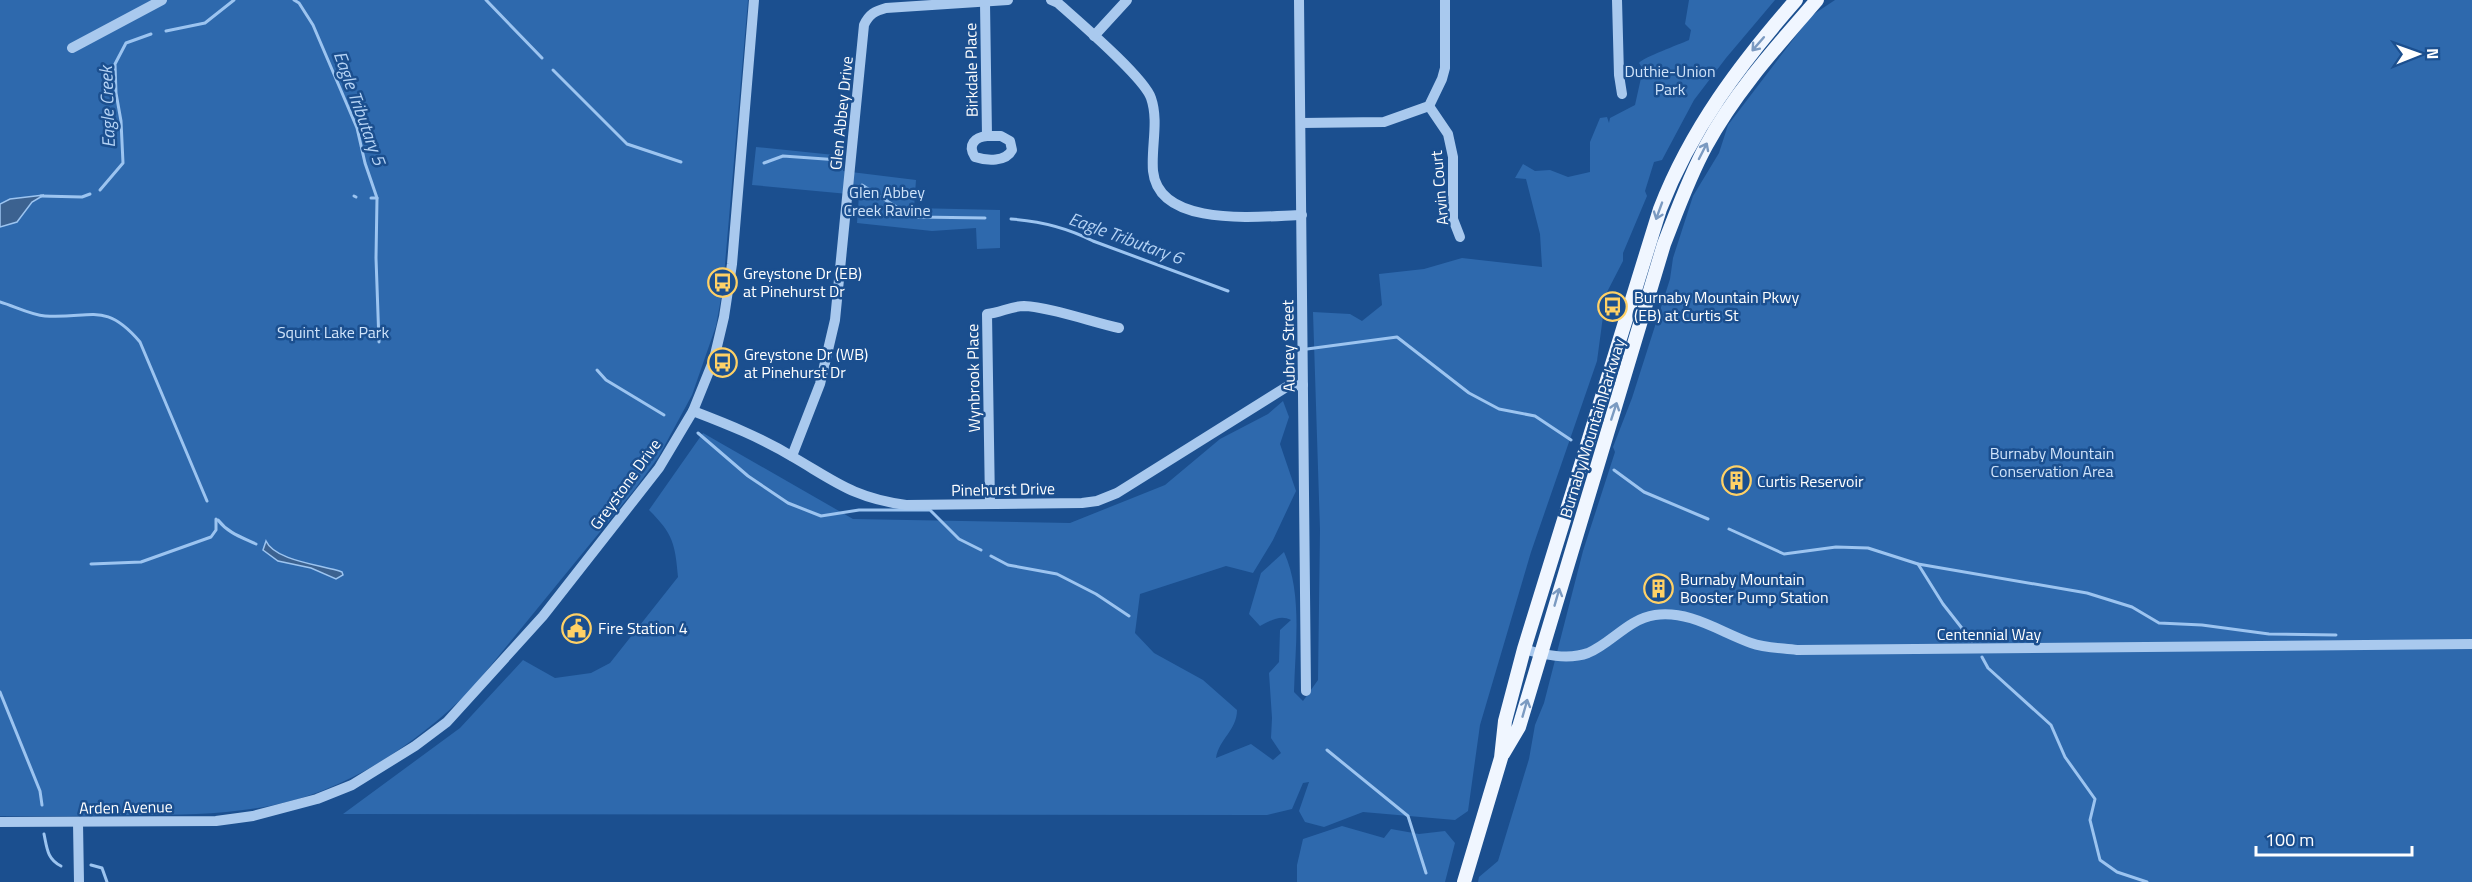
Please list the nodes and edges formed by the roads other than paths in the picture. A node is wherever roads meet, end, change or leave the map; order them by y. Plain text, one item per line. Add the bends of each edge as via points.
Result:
1 (162, 0) edge
2 (754, 0) edge
3 (1008, 0) edge
4 (1051, 0) edge
5 (1127, 0) edge
6 (1299, 0) edge
7 (1444, 0) edge
8 (1617, 0) edge
9 (1796, 0) edge
10 (1817, 0) edge
11 (985, 3) junction
12 (1094, 36) junction
13 (72, 48) dead end
14 (1622, 94) dead end
15 (1429, 106) junction
16 (1301, 123) junction
17 (987, 136) dead end
18 (1302, 215) junction
19 (1460, 237) dead end
20 (1119, 328) dead end
21 (1303, 385) junction
22 (693, 411) junction
23 (792, 456) junction
24 (990, 504) junction
25 (2472, 644) edge
26 (1524, 649) junction
27 (1540, 653) junction
28 (1306, 691) dead end
29 (1501, 758) junction
30 (253, 816) joint
31 (0, 822) edge
32 (78, 823) junction
33 (79, 882) edge
34 (1464, 882) edge

1 - 13 street
2 - 22 street, Greystone Drive via 732,264 714,359
3 - 11 street, Glen Abbey Drive
4 - 12 street
5 - 12 street
6 - 16 street, Aubrey Street
7 - 15 street via 1445,68
8 - 14 street
9 -> 26 main road, Burnaby Mountain Parkway via 1722,90 1668,189
27 -> 10 main road, Burnaby Mountain Parkway via 1664,244 1688,184 1722,119
11 - 17 street, Birkdale Place
11 - 23 street, Glen Abbey Drive via 886,8 874,11 864,25 835,320 820,384
12 - 18 street via 1151,96 1153,171 1156,185 1169,201 1205,216
15 - 16 street via 1384,122
15 - 19 street, Arvin Court via 1448,134 1454,156 1453,219
16 - 18 street, Aubrey Street
18 - 21 street, Aubrey Street
20 - 24 street, Wynbrook Place via 1022,306 987,314
21 - 24 street, Pinehurst Drive via 1288,386 1107,498 1082,503
21 - 28 street, Aubrey Street
22 - 23 street, Pinehurst Drive
22 - 30 street, Greystone Drive via 659,468 543,616 447,722 351,785 317,799
23 - 24 street, Pinehurst Drive via 844,489 886,502
25 - 27 street, Centennial Way via 1797,650 1753,644 1695,619 1666,614 1632,623 1588,652 1571,656
26 - 27 street, Centennial Way
26 - 29 main road, Burnaby Mountain Parkway via 1505,721
29 -> 27 main road, Burnaby Mountain Parkway via 1519,727
29 - 34 main road, Burnaby Mountain Parkway
30 - 32 street, Arden Avenue via 216,821
31 - 32 street, Arden Avenue
32 - 33 street

